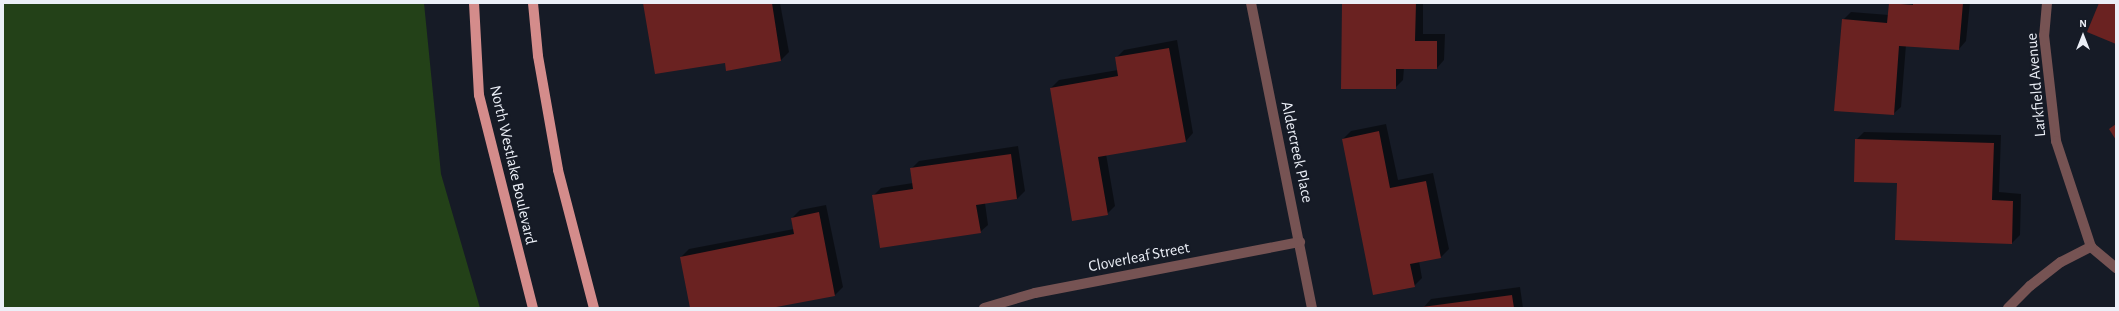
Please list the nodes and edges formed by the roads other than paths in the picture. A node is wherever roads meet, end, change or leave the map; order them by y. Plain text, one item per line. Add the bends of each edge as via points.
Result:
1 (474, 3) edge
2 (532, 3) edge
3 (1251, 3) edge
4 (2048, 3) edge
5 (1300, 242) junction
6 (2091, 247) junction
7 (2116, 268) edge
8 (533, 308) edge
9 (594, 308) edge
10 (984, 308) edge
11 (1312, 308) edge
12 (2008, 308) edge

1 - 8 main road, North Westlake Boulevard via 479,95
2 - 9 main road via 538,56 558,170
3 - 5 street, Aldercreek Place
4 - 6 street, Larkfield Avenue via 2044,35 2056,141
5 - 10 street, Cloverleaf Street via 1035,293
5 - 11 street, Aldercreek Place
6 - 7 street
6 - 12 street via 2061,262 2030,286

